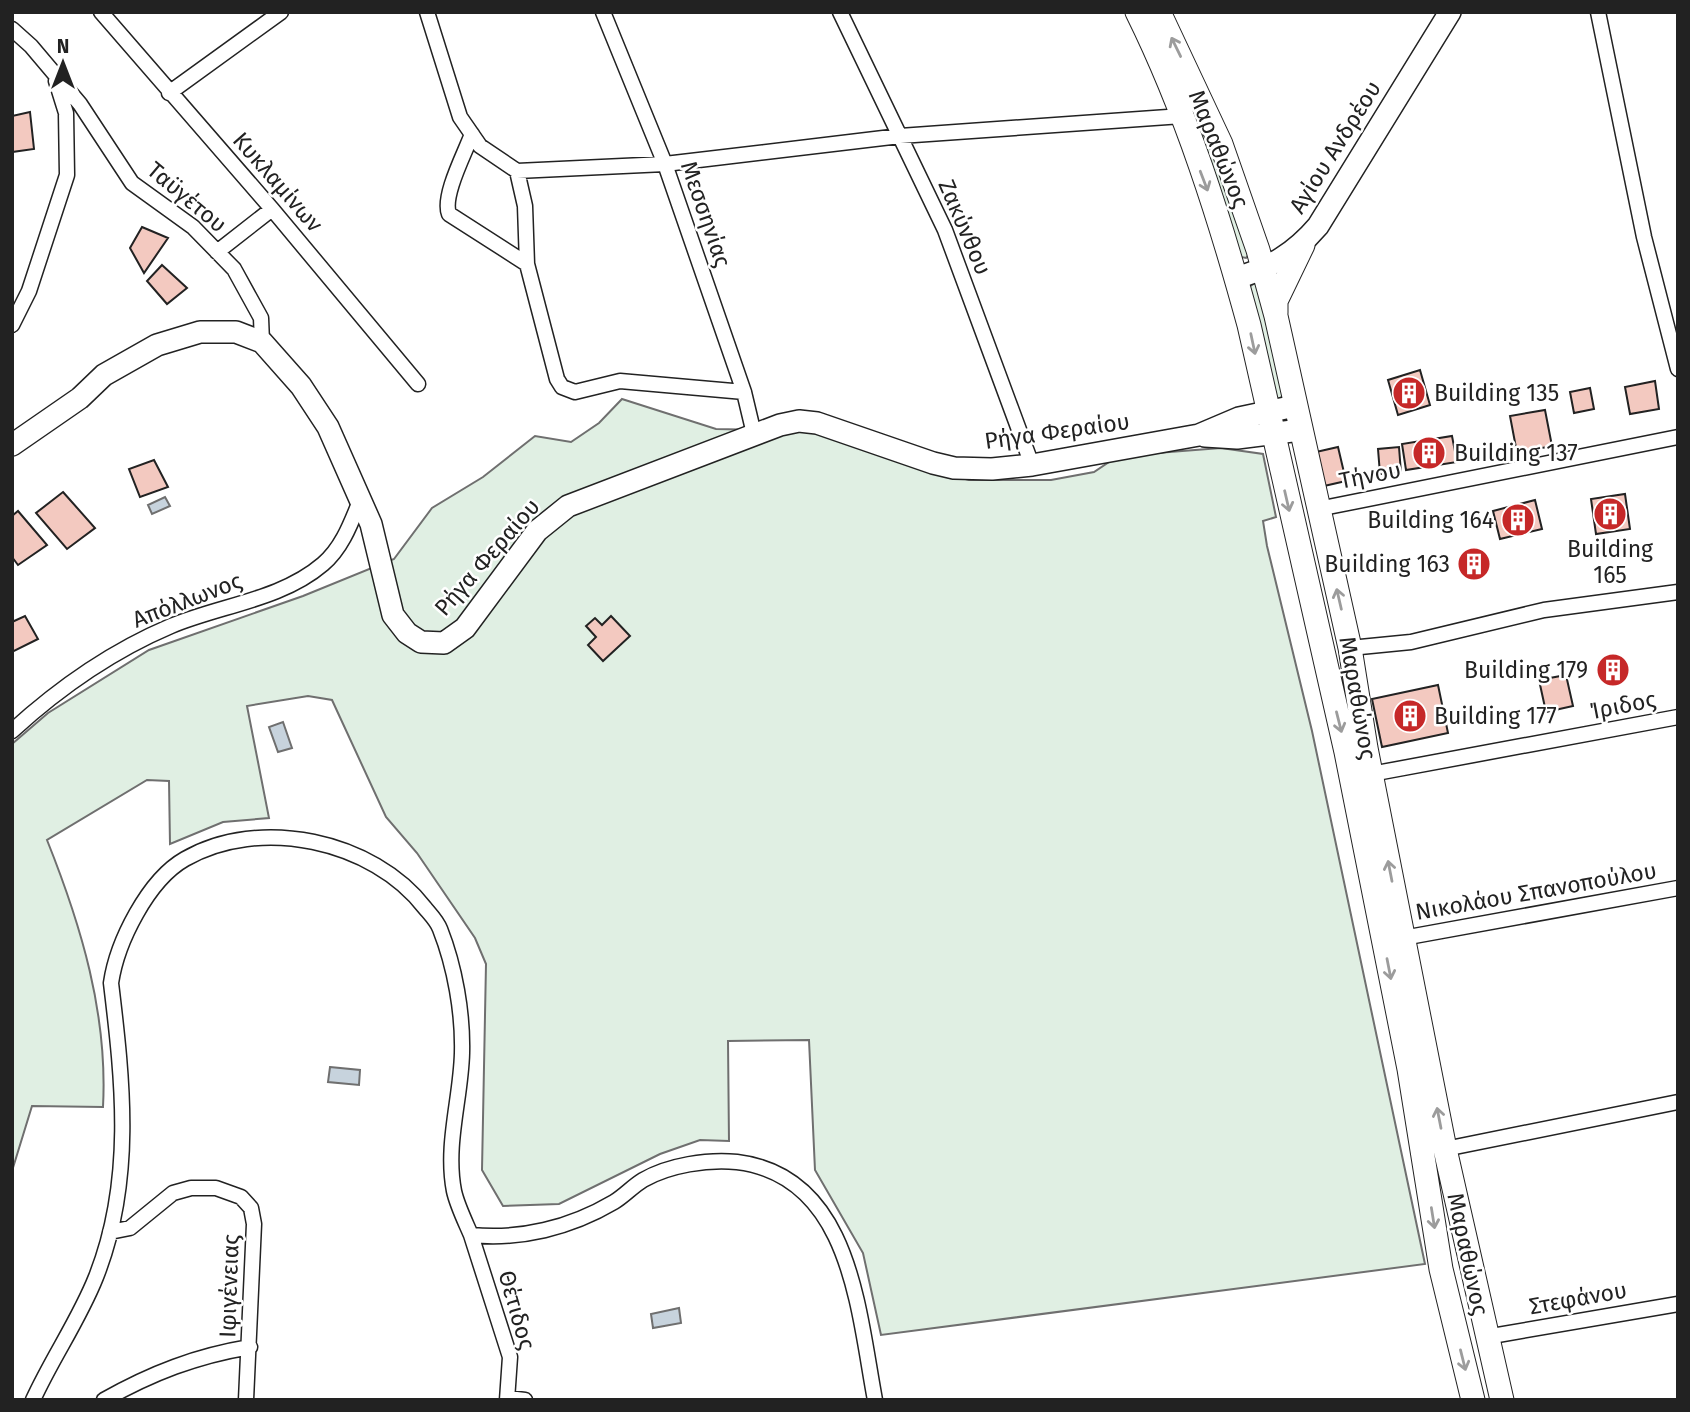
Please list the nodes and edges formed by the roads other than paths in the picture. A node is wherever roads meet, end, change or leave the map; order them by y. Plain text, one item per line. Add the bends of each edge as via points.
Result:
1 (101, 12) edge
2 (281, 12) edge
3 (427, 12) edge
4 (603, 12) edge
5 (839, 12) edge
6 (1137, 12) edge
7 (1159, 12) edge
8 (1450, 12) edge
9 (1598, 12) edge
10 (12, 29) edge
11 (54, 72) junction
12 (169, 93) junction
13 (1182, 116) junction
14 (472, 134) junction
15 (900, 136) junction
16 (664, 164) junction
17 (517, 171) junction
18 (272, 209) junction
19 (1303, 244) junction
20 (218, 253) junction
21 (527, 264) junction
22 (1264, 270) junction
23 (1236, 278) junction
24 (1276, 316) junction
25 (12, 325) edge
26 (262, 342) junction
27 (1678, 369) edge
28 (418, 384) dead end
29 (744, 392) junction
30 (1295, 406) junction
31 (1267, 411) junction
32 (1300, 430) junction
33 (754, 434) junction
34 (1272, 434) junction
35 (1199, 435) junction
36 (1678, 437) edge
37 (12, 445) edge
38 (1032, 465) junction
39 (360, 501) junction
40 (1318, 509) junction
41 (1678, 592) edge
42 (1350, 648) junction
43 (1678, 717) edge
44 (12, 731) edge
45 (1371, 774) junction
46 (1678, 888) edge
47 (1403, 938) junction
48 (1678, 1102) edge
49 (1445, 1149) junction
50 (110, 1232) junction
51 (471, 1235) junction
52 (1678, 1304) edge
53 (1486, 1337) junction
54 (250, 1347) junction
55 (508, 1399) edge
56 (33, 1400) edge
57 (104, 1400) edge
58 (246, 1400) edge
59 (525, 1400) edge
60 (875, 1400) edge
61 (1473, 1400) edge
62 (1502, 1400) edge

1 - 12 street, Κυκλαμίνων
2 - 12 street
3 - 14 street via 460,117
4 - 16 street, Μεσσηνίας
5 - 15 street, Ζακύνθου
6 - 13 main road, Μαραθώνος
22 -> 7 main road, Μαραθώνος via 1220,145
8 - 19 street, Αγίου Ανδρέου
9 - 27 street via 1644,237
10 - 11 street, Ταϋγέτου
11 - 20 street, Ταϋγέτου via 98,127 132,183 193,227
11 - 25 street via 66,113 67,175 29,291
12 - 18 street, Κυκλαμίνων
13 - 15 street
13 -> 23 main road, Μαραθώνος
14 - 17 street via 480,146
14 - 21 street via 446,207 449,214
15 - 16 street
15 - 38 street, Ζακύνθου via 945,230
16 - 17 street
16 - 29 street, Μεσσηνίας
17 - 21 street via 525,206
18 - 20 street
18 - 28 street, Κυκλαμίνων
19 - 22 street, Αγίου Ανδρέου
19 - 24 main road via 1276,302
20 - 26 street, Ταϋγέτου via 250,295 261,318
21 - 29 street via 562,387 575,392 620,381
22 - 23 street, Αγίου Ανδρέου
22 - 24 main road, Μαραθώνος
23 -> 31 main road, Μαραθώνος
24 - 30 main road, Μαραθώνος
26 - 37 street via 236,332 200,332 157,345 104,374 80,398
26 - 39 street, Ρήγα Φεραίου via 301,386 328,427
29 - 33 street, Μεσσηνίας
30 - 31 street
30 - 32 main road, Μαραθώνος
31 - 34 main road, Μαραθώνος
31 - 35 street
32 - 34 street
32 - 40 main road, Μαραθώνος
33 - 38 street, Ρήγα Φεραίου via 799,421 817,423 954,468
33 - 39 street, Ρήγα Φεραίου via 568,506 537,531 471,620 444,643 421,642 393,615 383,565
34 - 35 street via 1237,438
34 -> 61 main road, Μαραθώνος via 1346,752 1409,1069 1441,1269
35 - 38 street, Ρήγα Φεραίου
36 - 40 street, Τήνου
39 - 44 street, Απόλλωνος via 348,532 323,564 283,589 172,626 110,656 47,698
42 -> 40 main road, Μαραθώνος
41 - 42 street via 1544,610 1410,642
42 - 45 main road, Μαραθώνος
43 - 45 street, Ίριδος
47 -> 45 main road, Μαραθώνος
46 - 47 street, Νικολάου Σπανοπούλου
49 -> 47 main road, Μαραθώνος
48 - 49 street
49 - 53 main road, Μαραθώνος
50 - 51 street, Θέτιδος via 124,1128 111,983 125,930 165,876 183,860 214,846 289,839 323,843 374,863 399,880 439,927 456,983 462,1053 454,1129 454,1190
50 - 54 street, Ιφιγένειας via 130,1228 173,1193 191,1188 216,1188 241,1197 251,1208 254,1224
50 - 56 street, Θέτιδος via 96,1277
51 - 55 street, Θέτιδος via 507,1347
51 - 60 street via 535,1234 614,1202 660,1172 685,1166 722,1161 781,1173 805,1190 834,1233 854,1287
52 - 53 street, Στεφάνου
53 - 62 main road, Μαραθώνος
54 - 57 street via 179,1363
54 - 58 street, Ιφιγένειας
55 - 59 street

